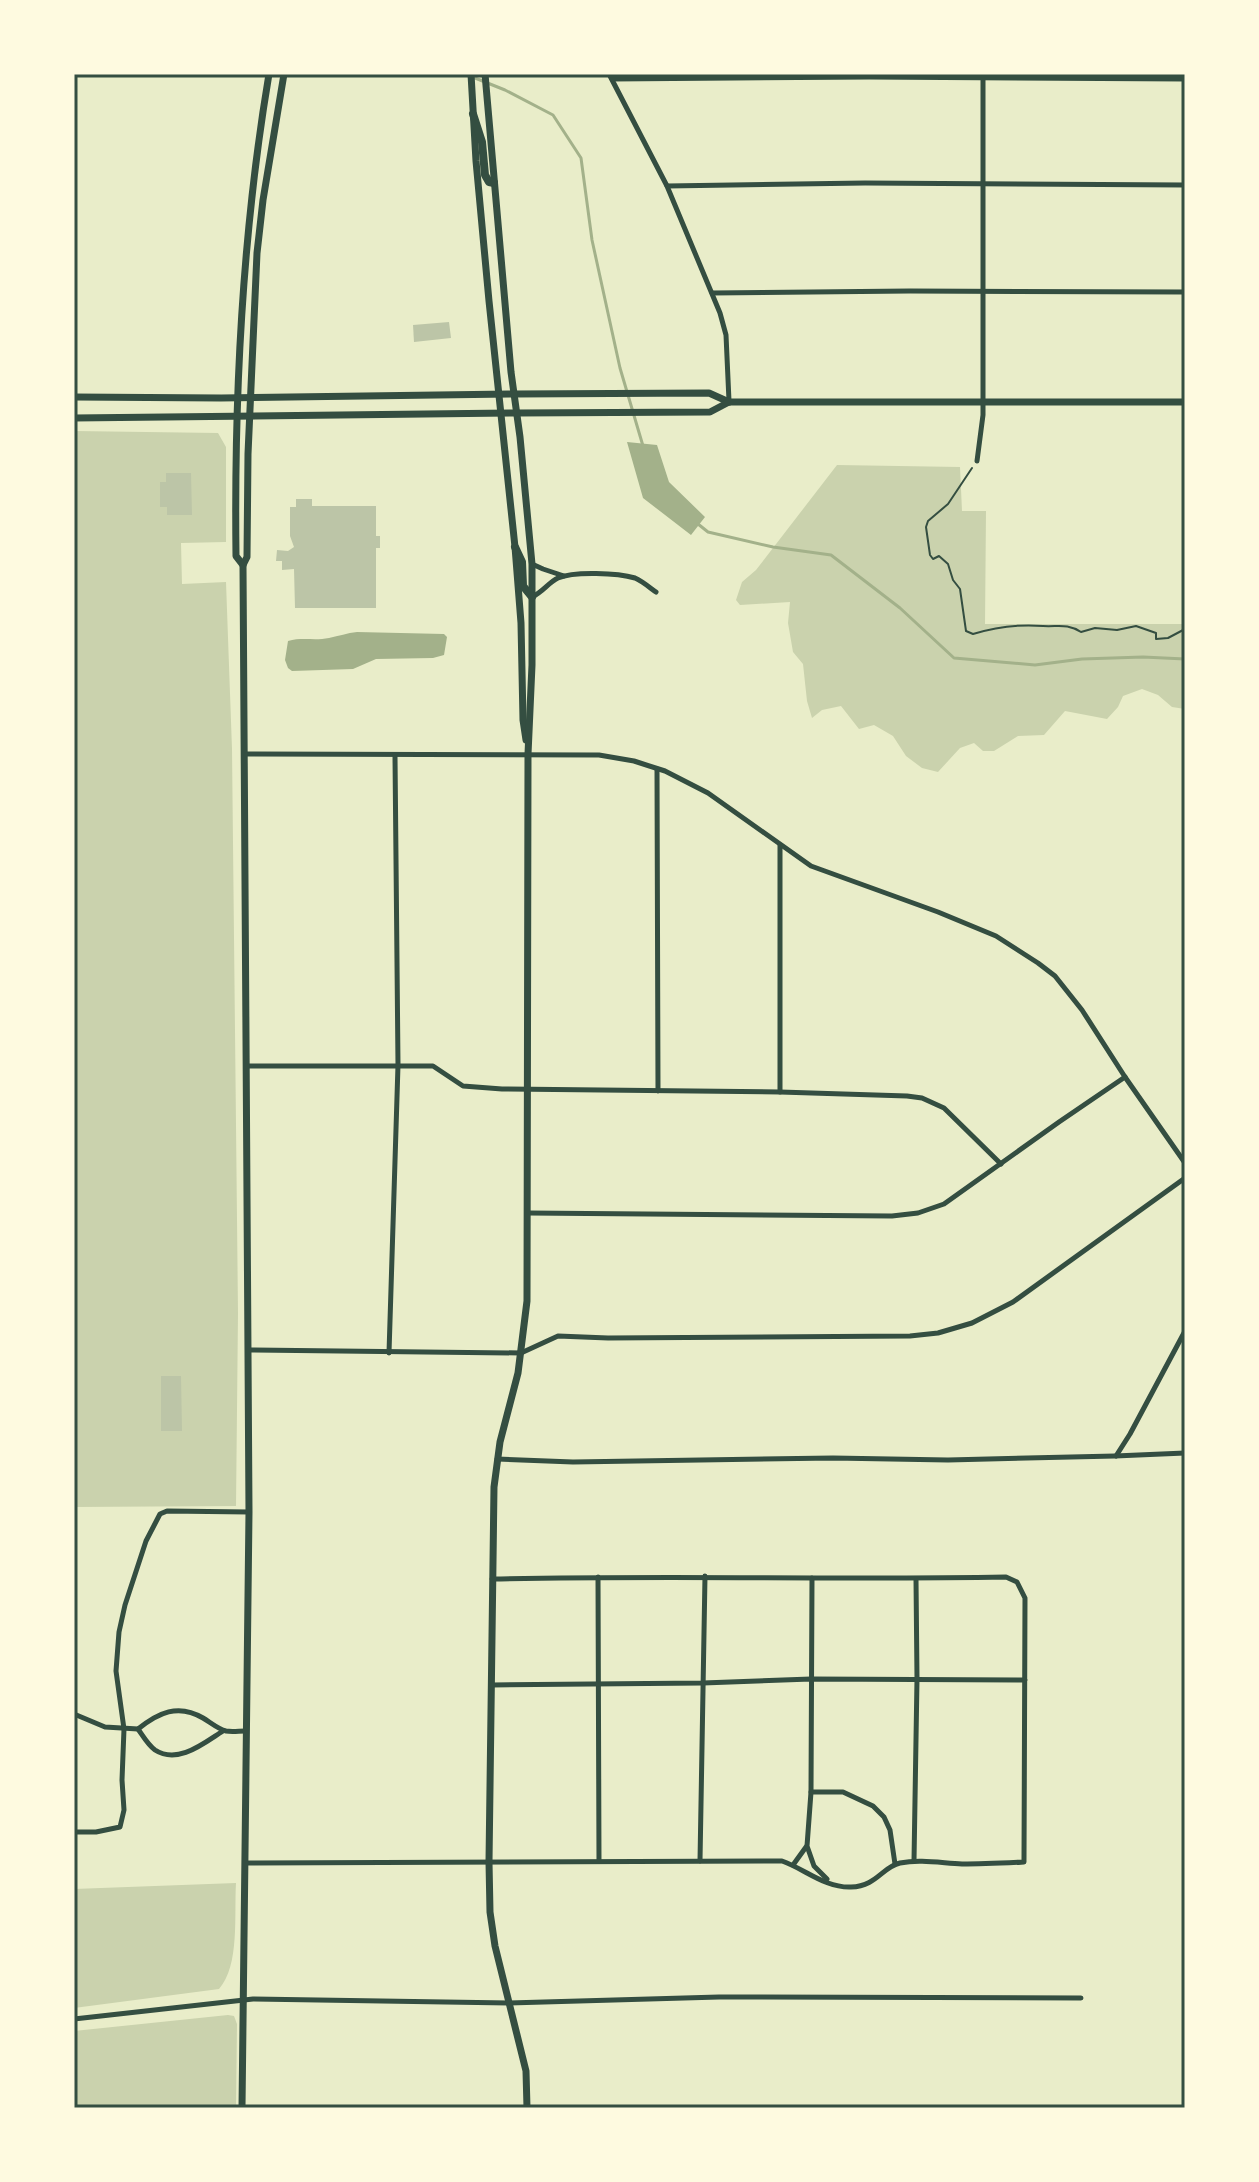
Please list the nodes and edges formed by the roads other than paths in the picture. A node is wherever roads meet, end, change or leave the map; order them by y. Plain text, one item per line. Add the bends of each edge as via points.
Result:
1 (471, 74) edge
2 (485, 74) edge
3 (610, 76) edge
4 (983, 76) edge
5 (268, 77) edge
6 (284, 78) edge
7 (1185, 79) edge
8 (473, 114) junction
9 (494, 183) junction
10 (983, 184) junction
11 (1185, 185) edge
12 (667, 186) junction
13 (982, 291) junction
14 (1185, 292) edge
15 (712, 293) junction
16 (499, 394) junction
17 (514, 394) junction
18 (74, 397) edge
19 (237, 398) junction
20 (251, 398) junction
21 (983, 401) junction
22 (729, 402) junction
23 (1185, 402) edge
24 (501, 413) junction
25 (517, 413) junction
26 (236, 417) junction
27 (250, 417) junction
28 (74, 418) edge
29 (977, 461) road end
30 (515, 547) junction
31 (532, 564) junction
32 (243, 565) junction
33 (565, 576) junction
34 (656, 592) dead end
35 (532, 597) junction
36 (244, 754) junction
37 (528, 754) junction
38 (395, 756) junction
39 (657, 769) junction
40 (780, 845) junction
41 (398, 1065) junction
42 (247, 1066) junction
43 (1125, 1077) junction
44 (527, 1089) junction
45 (658, 1091) junction
46 (780, 1092) junction
47 (1185, 1163) edge
48 (1001, 1164) junction
49 (1185, 1178) edge
50 (528, 1213) junction
51 (1185, 1331) edge
52 (248, 1350) junction
53 (389, 1353) junction
54 (521, 1353) junction
55 (1185, 1453) edge
56 (1115, 1456) junction
57 (497, 1459) junction
58 (249, 1512) junction
59 (705, 1576) junction
60 (598, 1577) junction
61 (812, 1578) junction
62 (492, 1579) junction
63 (916, 1579) junction
64 (811, 1679) junction
65 (917, 1679) junction
66 (1025, 1680) junction
67 (703, 1683) junction
68 (598, 1684) junction
69 (491, 1685) junction
70 (74, 1714) edge
71 (124, 1729) junction
72 (138, 1729) junction
73 (223, 1731) junction
74 (245, 1731) junction
75 (811, 1792) junction
76 (74, 1832) edge
77 (807, 1846) junction
78 (599, 1861) junction
79 (700, 1861) junction
80 (914, 1861) junction
81 (489, 1862) junction
82 (245, 1863) junction
83 (895, 1864) junction
84 (793, 1865) junction
85 (830, 1882) junction
86 (1081, 1998) dead end
87 (243, 2000) junction
88 (509, 2003) junction
89 (74, 2019) edge
90 (242, 2108) edge
91 (527, 2108) edge

1 - 8 main road
2 - 9 main road
3 - 4 street
3 - 12 street
4 - 7 street
4 - 10 street
5 - 6 main road
5 - 19 main road via 245,251
6 - 20 main road via 263,200
8 - 9 highway via 485,175
8 - 16 main road
9 - 17 main road
10 - 11 street
10 - 12 street
10 - 13 street
12 - 15 street
13 - 14 street
13 - 15 street
13 - 21 street
15 - 22 street via 726,335
16 - 17 main road
16 - 20 main road
16 - 24 main road
17 - 22 main road via 709,393
17 - 25 main road
18 - 19 main road
19 - 20 main road
19 - 26 main road
20 - 27 main road
21 - 22 main road
21 - 23 main road
21 - 29 street
22 - 25 main road via 710,412
24 - 25 main road
24 - 27 main road
24 - 30 main road
25 - 31 main road
26 - 27 main road
26 - 28 main road
26 - 32 main road via 236,556
27 - 32 main road
30 - 35 highway via 523,586
30 - 37 main road
31 - 33 street
31 - 35 main road
32 - 36 main road
33 - 34 street via 616,574 638,579
33 - 35 street
35 - 37 main road
36 - 38 street
36 - 42 main road
37 - 38 street
37 - 39 street via 599,755
37 - 44 main road
38 - 41 street
39 - 40 street via 708,793
39 - 45 street
40 - 43 street via 811,866 996,936 1038,963 1082,1010
40 - 46 street
41 - 42 street
41 - 44 street via 433,1066 463,1086
41 - 53 street
42 - 52 main road
43 - 47 street
43 - 48 street
44 - 45 street
44 - 50 main road
45 - 46 street
46 - 48 street via 922,1098 944,1108
48 - 50 street via 944,1204 892,1216
49 - 54 street via 1013,1302 938,1333 558,1336
50 - 54 main road
51 - 56 street
52 - 53 street
52 - 58 main road
53 - 54 street
54 - 57 main road
55 - 56 street
56 - 57 street
57 - 62 main road
58 - 71 street via 160,1514 146,1541 119,1632 116,1671
58 - 74 main road
59 - 60 street
59 - 61 street
59 - 67 street
60 - 62 street
60 - 68 street
61 - 63 street
61 - 64 street
62 - 69 main road
63 - 65 street
63 - 66 street via 1006,1577 1017,1582 1025,1598
64 - 65 street
64 - 67 street
64 - 75 street
65 - 66 street
65 - 80 street
66 - 80 street via 1024,1862
67 - 68 street
67 - 79 street
68 - 69 street
68 - 78 street
69 - 81 main road
70 - 71 street
71 - 72 street
71 - 76 street via 120,1827
72 - 73 street via 158,1714 179,1710
72 - 73 street via 154,1749 177,1754
73 - 74 street
74 - 82 main road
75 - 77 street
75 - 83 street via 843,1792 873,1806 890,1830
77 - 84 street
77 - 85 street via 814,1866
78 - 79 street
78 - 81 street
79 - 84 street
80 - 83 street
81 - 82 street
81 - 88 main road via 490,1912
82 - 87 main road
83 - 85 street via 866,1884
84 - 85 street
86 - 88 street via 719,1997
87 - 88 street
87 - 89 street
87 - 90 main road
88 - 91 main road via 526,2071

